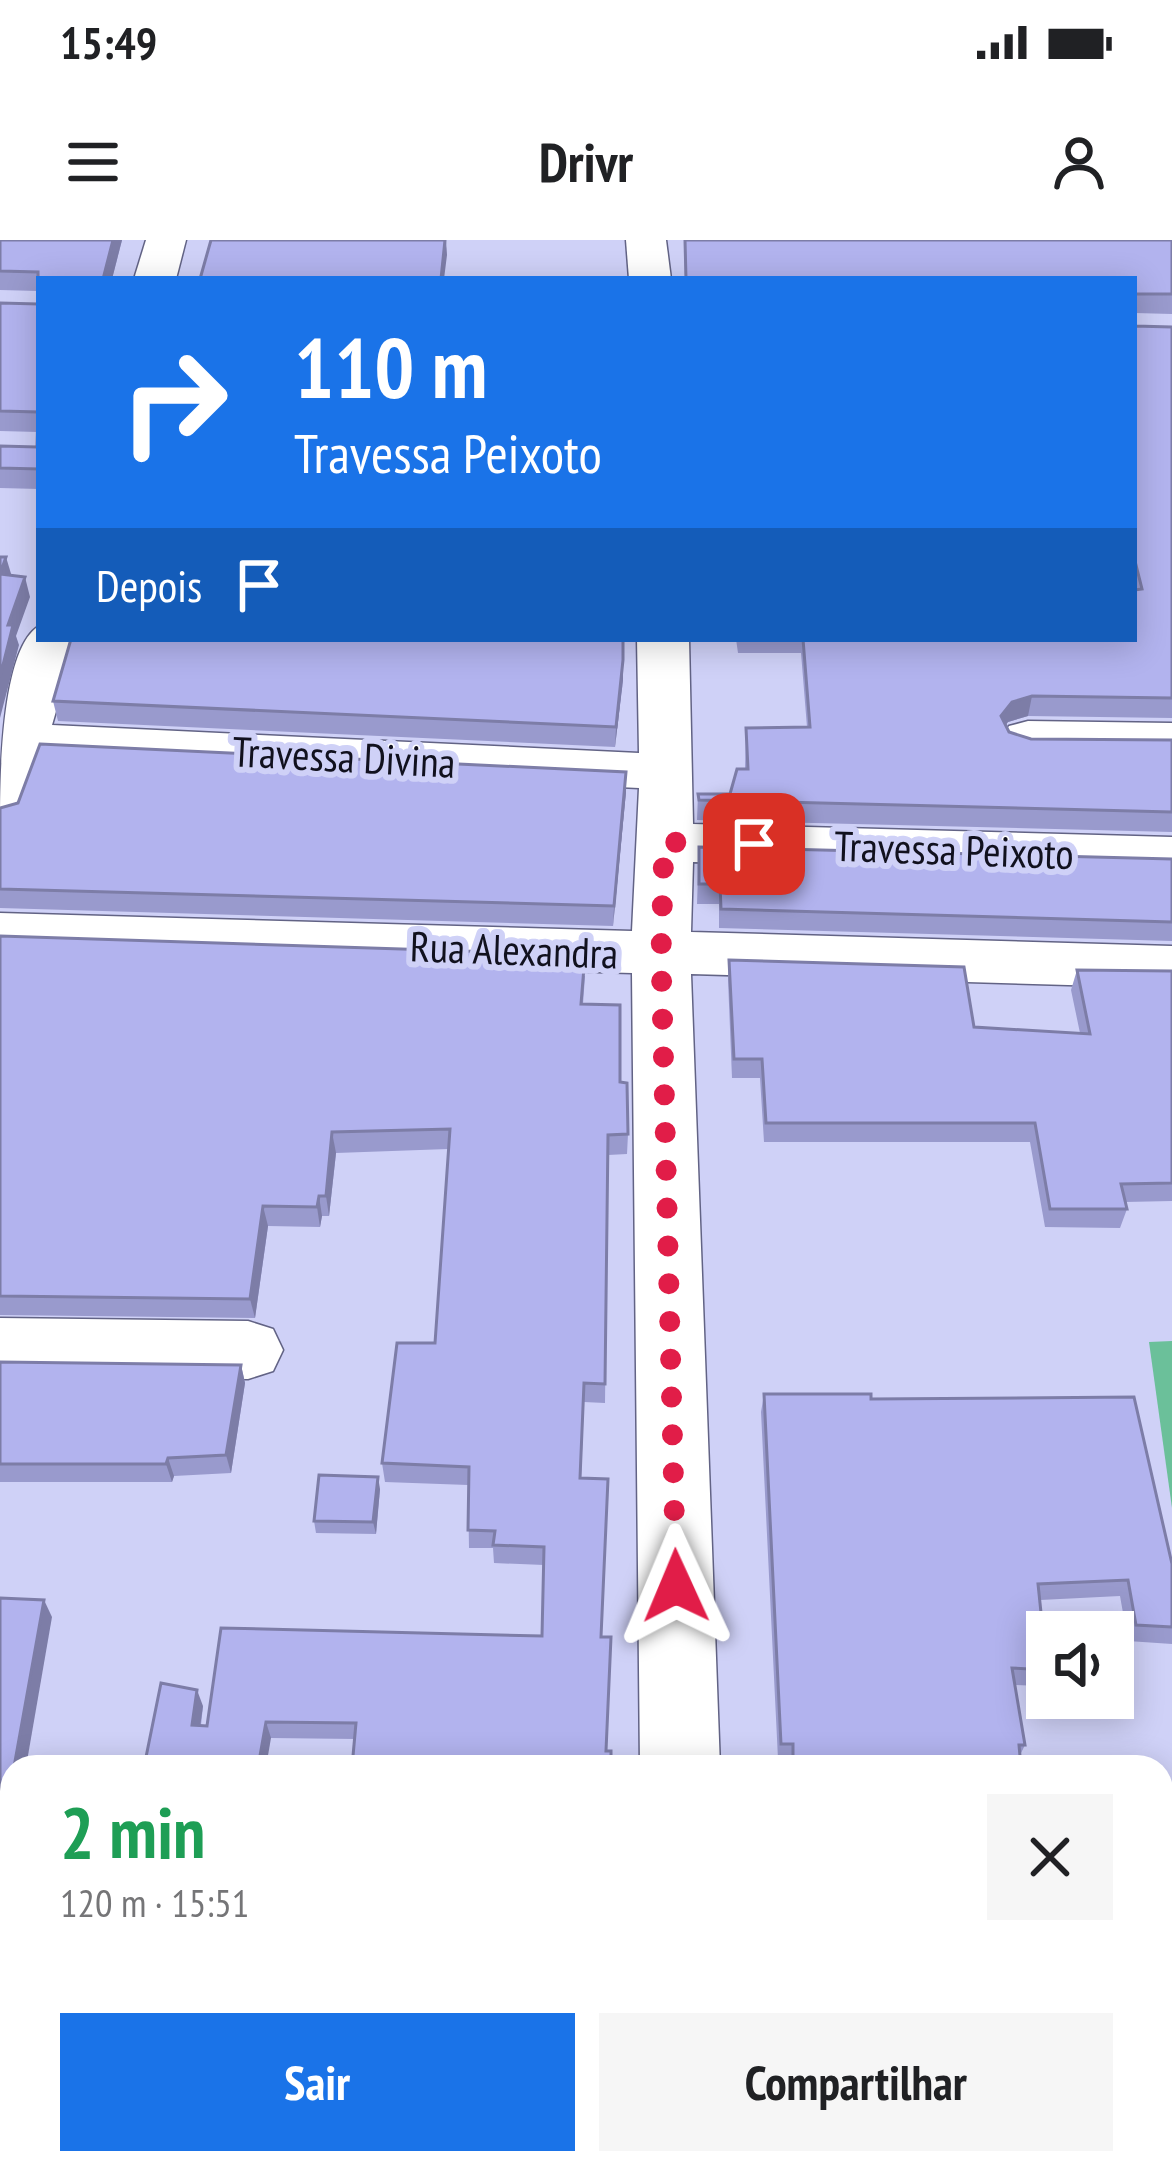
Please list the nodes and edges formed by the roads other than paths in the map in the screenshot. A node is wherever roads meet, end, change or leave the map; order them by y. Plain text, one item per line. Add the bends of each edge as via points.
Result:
1 (166, 240) edge
2 (646, 240) edge
3 (156, 276) edge
4 (650, 276) edge
5 (50, 642) edge
6 (663, 642) edge
7 (1028, 738) edge
8 (1172, 740) edge
9 (21, 741) junction
10 (667, 772) junction
11 (0, 808) edge
12 (664, 842) junction
13 (1172, 856) edge
14 (0, 934) edge
15 (661, 954) junction
16 (1172, 967) edge
17 (0, 1347) edge
18 (248, 1350) dead end
19 (680, 1755) edge

1 - 3 street
2 - 4 street
5 - 9 street
6 - 10 street
7 - 8 street
9 - 10 street, Travessa Divina
9 - 11 street
10 - 12 street
12 - 13 street, Travessa Peixoto
12 - 15 street
14 - 15 street, Rua Alexandra
15 - 16 street, Rua Alexandra
15 - 19 street
17 - 18 street

